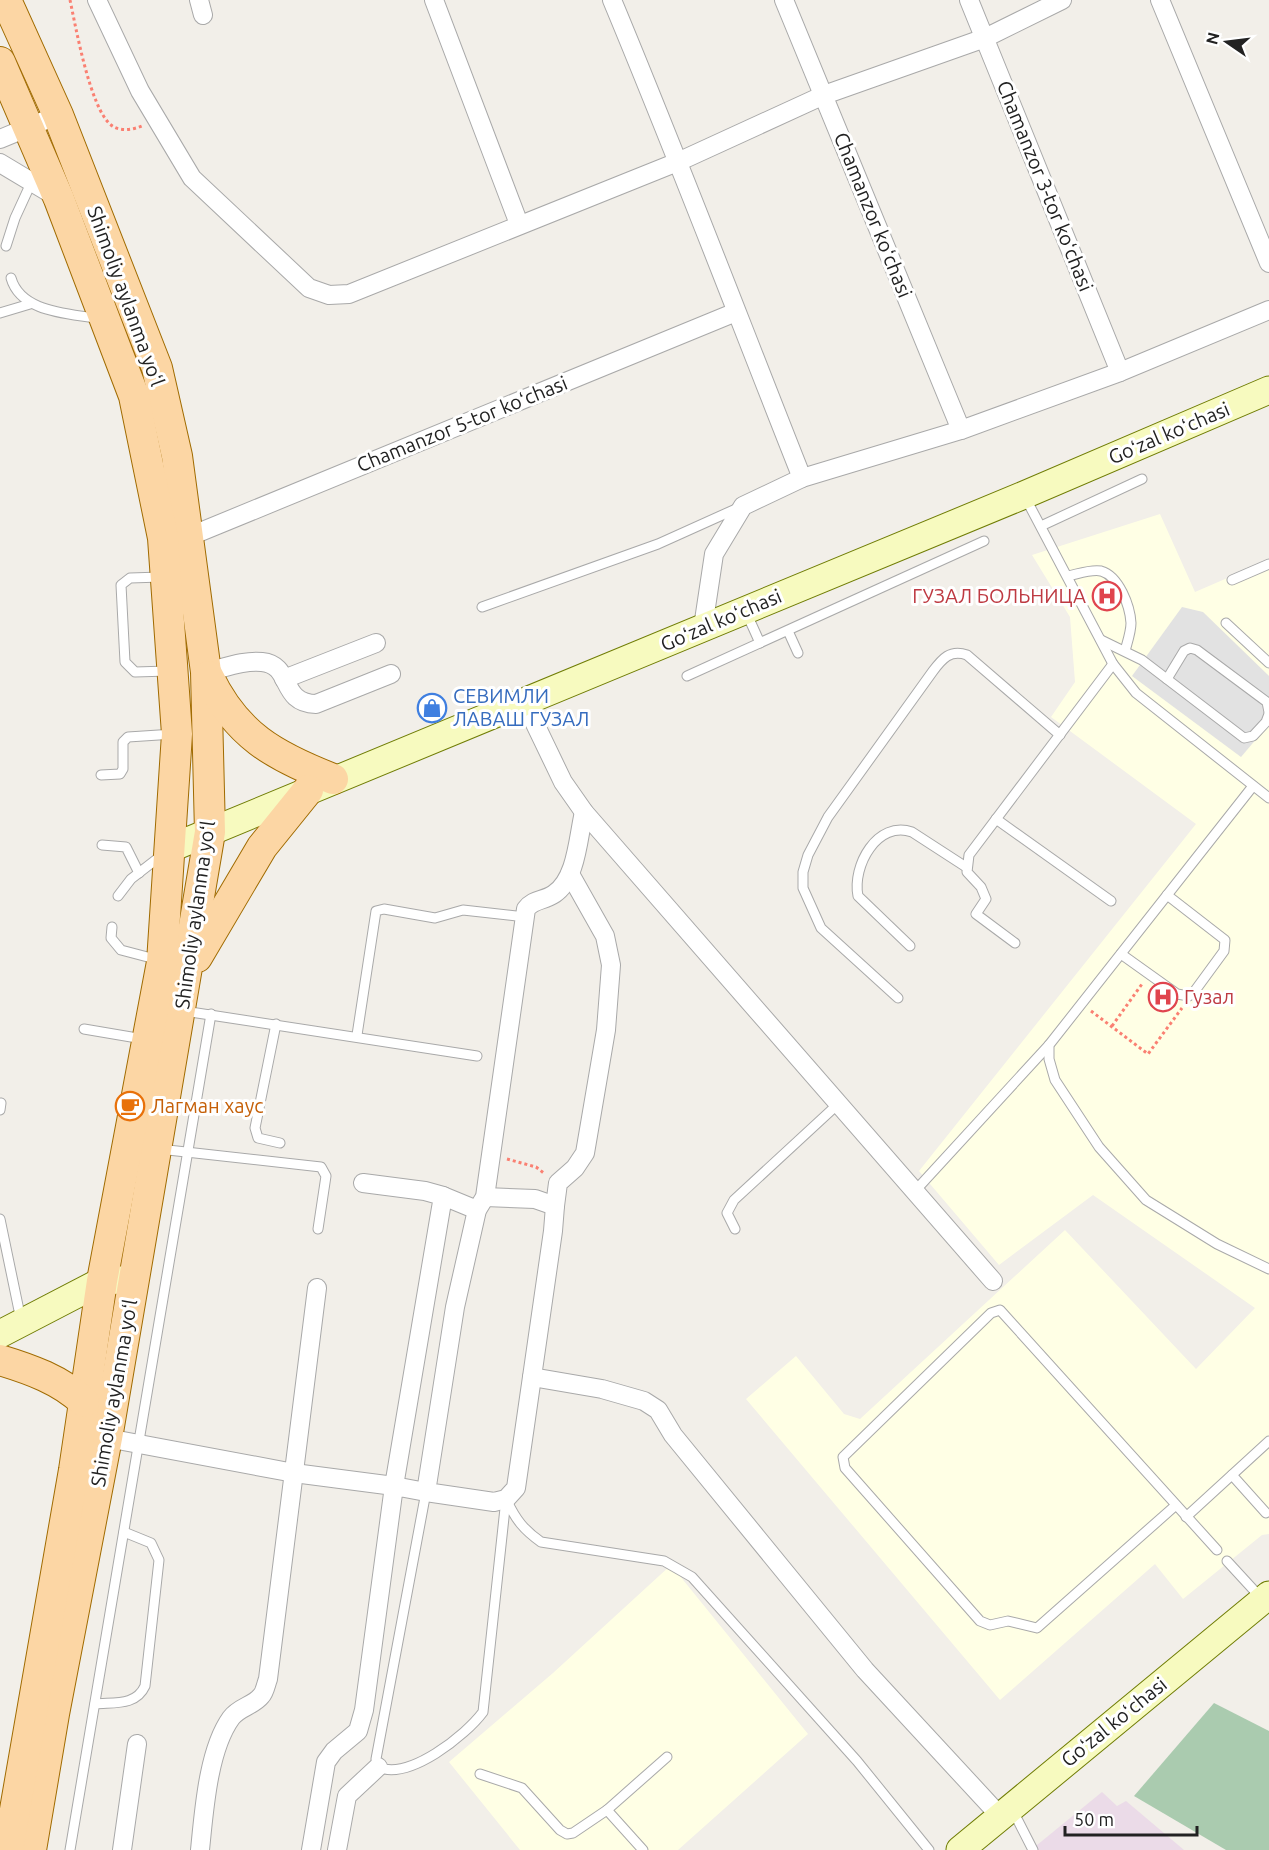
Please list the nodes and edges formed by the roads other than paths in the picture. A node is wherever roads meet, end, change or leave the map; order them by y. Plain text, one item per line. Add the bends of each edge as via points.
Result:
1 (6, 0) edge
2 (98, 0) edge
3 (434, 0) edge
4 (612, 0) edge
5 (784, 0) edge
6 (969, 0) edge
7 (1062, 0) edge
8 (1160, 0) edge
9 (985, 38) junction
10 (0, 62) edge
11 (824, 95) junction
12 (58, 115) junction
13 (30, 127) junction
14 (0, 138) edge
15 (680, 161) junction
16 (0, 163) edge
17 (32, 181) junction
18 (59, 199) junction
19 (519, 224) junction
20 (6, 246) dead end
21 (1269, 263) edge
22 (11, 278) dead end
23 (30, 304) junction
24 (1269, 310) edge
25 (736, 312) junction
26 (0, 313) edge
27 (106, 321) junction
28 (1120, 372) junction
29 (1269, 390) edge
30 (961, 430) junction
31 (802, 478) junction
32 (1142, 479) dead end
33 (1024, 495) junction
34 (743, 506) junction
35 (1041, 526) junction
36 (188, 537) junction
37 (984, 541) dead end
38 (1269, 564) edge
39 (1068, 576) junction
40 (166, 577) junction
41 (1232, 580) dead end
42 (482, 607) dead end
43 (745, 610) junction
44 (1226, 623) dead end
45 (703, 627) junction
46 (788, 631) junction
47 (1101, 640) junction
48 (376, 643) dead end
49 (760, 643) junction
50 (1125, 651) junction
51 (798, 653) dead end
52 (1269, 663) edge
53 (1113, 664) junction
54 (173, 671) junction
55 (206, 672) junction
56 (391, 674) dead end
57 (687, 676) dead end
58 (1167, 679) junction
59 (284, 680) junction
60 (525, 703) junction
61 (1269, 713) edge
62 (177, 734) junction
63 (1060, 735) junction
64 (101, 776) dead end
65 (320, 785) junction
66 (1253, 786) junction
67 (1269, 798) edge
68 (584, 812) junction
69 (996, 819) junction
70 (210, 832) junction
71 (102, 845) dead end
72 (171, 848) junction
73 (966, 867) junction
74 (139, 873) junction
75 (570, 874) junction
76 (1167, 895) junction
77 (118, 896) dead end
78 (1111, 901) dead end
79 (525, 917) junction
80 (112, 927) dead end
81 (1015, 943) dead end
82 (910, 946) dead end
83 (1121, 954) junction
84 (175, 966) junction
85 (898, 998) dead end
86 (182, 1010) junction
87 (211, 1014) junction
88 (276, 1024) junction
89 (84, 1029) dead end
90 (357, 1035) junction
91 (148, 1040) junction
92 (1049, 1045) junction
93 (477, 1056) dead end
94 (838, 1104) junction
95 (280, 1143) dead end
96 (157, 1149) junction
97 (189, 1152) junction
98 (363, 1183) dead end
99 (915, 1191) junction
100 (443, 1196) junction
101 (481, 1204) junction
102 (555, 1206) junction
103 (0, 1219) edge
104 (318, 1229) dead end
105 (735, 1229) dead end
106 (1269, 1269) edge
107 (134, 1279) junction
108 (102, 1281) junction
109 (993, 1281) dead end
110 (317, 1288) dead end
111 (11, 1328) edge
112 (0, 1360) edge
113 (532, 1377) junction
114 (84, 1402) junction
115 (107, 1438) junction
116 (1269, 1441) edge
117 (139, 1445) junction
118 (294, 1473) junction
119 (1232, 1474) junction
120 (394, 1486) junction
121 (426, 1492) junction
122 (506, 1499) junction
123 (1176, 1505) junction
124 (1266, 1512) dead end
125 (1186, 1517) junction
126 (124, 1532) junction
127 (1217, 1551) dead end
128 (1227, 1561) dead end
129 (1266, 1597) edge
130 (94, 1704) junction
131 (136, 1744) dead end
132 (667, 1756) dead end
133 (378, 1767) junction
134 (480, 1774) dead end
135 (607, 1810) junction
136 (1006, 1812) junction
137 (8, 1850) edge
138 (31, 1850) edge
139 (70, 1850) edge
140 (122, 1850) edge
141 (200, 1850) edge
142 (311, 1850) edge
143 (337, 1850) edge
144 (643, 1850) edge
145 (929, 1850) edge
146 (960, 1850) edge
147 (1033, 1850) edge

1 - 12 main road, Shimoliy aylanma yoʻl
2 - 19 street via 153,113 192,178 309,288 329,295 349,294
3 - 19 street
4 - 15 street
5 - 11 street, Chamanzor koʻchasi
6 - 9 street, Chamanzor 3-tor koʻchasi
7 - 9 street
8 - 21 street
9 - 11 street
9 - 28 street, Chamanzor 3-tor koʻchasi
10 - 13 main road, Shimoliy aylanma yoʻl
11 - 15 street
11 - 30 street, Chamanzor koʻchasi
12 - 13 street
12 - 36 main road, Shimoliy aylanma yoʻl via 157,368 177,456
13 - 14 street
13 - 18 main road, Shimoliy aylanma yoʻl
15 - 19 street
15 - 25 street
16 - 17 street
17 - 18 street
17 - 20 lane
18 - 27 main road, Shimoliy aylanma yoʻl
22 - 23 lane
23 - 26 lane
23 - 27 lane
24 - 28 street
25 - 31 street
25 - 36 street, Chamanzor 5-tor koʻchasi
27 - 40 main road, Shimoliy aylanma yoʻl via 134,396 163,538
28 - 30 street
29 - 33 main road, Goʻzal koʻchasi
30 - 31 street
31 - 34 street
32 - 35 lane
33 - 35 lane
33 - 43 main road, Goʻzal koʻchasi
34 - 42 lane via 657,544
34 - 45 street via 714,555
35 - 39 lane
36 - 55 main road, Shimoliy aylanma yoʻl
37 - 46 lane
38 - 41 lane
39 - 47 lane
39 - 50 lane via 1102,571 1114,580 1127,603 1131,625
40 - 54 main road, Shimoliy aylanma yoʻl
40 - 54 lane via 130,578 121,585 125,662 135,672
43 - 45 main road, Goʻzal koʻchasi
43 - 49 lane
44 - 52 lane
45 - 60 main road, Goʻzal koʻchasi
46 - 49 lane
46 - 51 lane
47 - 50 lane
47 - 53 lane
48 - 59 street
49 - 57 lane
50 - 58 lane
53 - 63 lane
53 - 66 lane via 1136,693
54 - 62 main road, Shimoliy aylanma yoʻl
55 - 59 street via 264,662 281,671
55 - 65 main road via 219,699 251,737
55 - 70 main road, Shimoliy aylanma yoʻl
56 - 59 street via 316,704 304,704 294,698
58 - 61 lane via 1244,738 1253,736
58 - 61 lane via 1184,651 1197,650 1267,702
60 - 65 main road, Goʻzal koʻchasi
60 - 68 street via 563,782
62 - 64 lane via 128,737 123,742 123,770 120,774
62 - 72 main road, Shimoliy aylanma yoʻl
63 - 69 lane
63 - 85 lane via 967,655 953,653 944,657 933,671 828,817 803,872 803,888 810,907 821,928
65 - 70 main road, Goʻzal koʻchasi
65 - 84 main road via 262,847
66 - 67 lane
66 - 76 lane
68 - 75 street
68 - 94 street
69 - 73 lane via 969,855
69 - 78 lane
70 - 72 main road, Goʻzal koʻchasi
70 - 84 main road, Shimoliy aylanma yoʻl
71 - 74 lane via 126,848
72 - 74 lane
72 - 84 main road, Shimoliy aylanma yoʻl
73 - 81 lane via 986,899 976,914
73 - 82 lane via 902,828 885,833 874,843 857,874 858,896
74 - 77 lane
75 - 79 street via 553,895 530,903
75 - 102 street via 605,936 611,965 606,1030 585,1153 558,1183
76 - 83 lane
76 - 83 lane via 1225,940 1224,951 1200,984 1189,996 1182,997
79 - 90 lane via 463,910 435,918 376,911
79 - 101 street
80 - 84 lane via 111,938 121,950
83 - 92 lane
84 - 86 main road, Shimoliy aylanma yoʻl
84 - 91 main road, Shimoliy aylanma yoʻl
86 - 87 lane
86 - 96 main road, Shimoliy aylanma yoʻl
87 - 88 lane
87 - 97 lane
88 - 90 lane
88 - 95 lane via 255,1128 258,1138
89 - 91 lane
90 - 93 lane
91 - 108 main road, Shimoliy aylanma yoʻl
92 - 99 lane
92 - 106 lane via 1055,1080 1099,1147 1146,1200 1217,1244
94 - 99 street
94 - 105 lane via 734,1200 727,1213
96 - 97 lane
96 - 107 main road, Shimoliy aylanma yoʻl
97 - 104 lane via 321,1167 326,1176
97 - 117 lane
98 - 100 street
99 - 109 street
100 - 101 street
100 - 120 street
101 - 102 street via 535,1199
101 - 121 street via 454,1307
102 - 113 street
103 - 111 lane
107 - 108 main road
107 - 115 main road, Shimoliy aylanma yoʻl
108 - 111 main road
108 - 114 main road, Shimoliy aylanma yoʻl
110 - 118 street
112 - 114 main road via 40,1374
113 - 122 street via 516,1488
113 - 136 street via 631,1396 658,1410 681,1444 865,1670
114 - 137 main road, Shimoliy aylanma yoʻl
115 - 117 street
115 - 138 main road, Shimoliy aylanma yoʻl
116 - 119 lane
117 - 118 street
117 - 126 lane
118 - 120 street
118 - 141 street via 268,1679 261,1696 230,1719 206,1791
119 - 124 lane
119 - 125 lane
120 - 121 street
120 - 142 street via 364,1710 358,1731 326,1762
121 - 122 street via 494,1502
121 - 133 lane via 376,1758
122 - 133 lane via 483,1712 471,1728 448,1746 414,1764 386,1771
122 - 145 lane via 525,1532 541,1542 664,1561 692,1577 857,1761
123 - 123 lane via 1037,1628 1008,1621 990,1625 980,1621 845,1468 843,1457 997,1310
123 - 125 lane
125 - 127 lane
126 - 130 lane
126 - 130 lane via 151,1543 159,1560 145,1686 132,1701
128 - 129 lane
129 - 136 main road, Goʻzal koʻchasi
130 - 139 lane
131 - 140 street
132 - 135 lane
133 - 143 street via 347,1796
134 - 135 lane via 522,1788 567,1834
135 - 144 lane
136 - 146 main road, Goʻzal koʻchasi
136 - 147 lane

